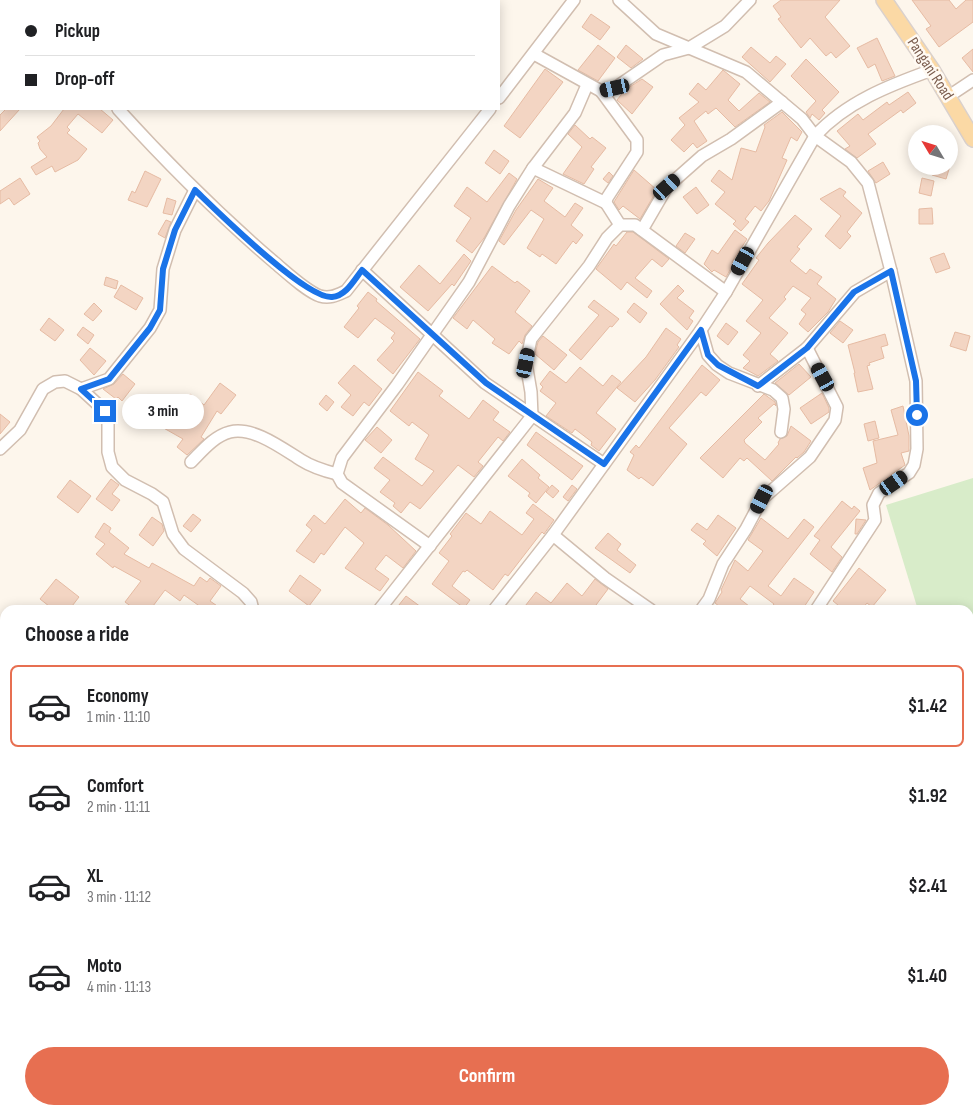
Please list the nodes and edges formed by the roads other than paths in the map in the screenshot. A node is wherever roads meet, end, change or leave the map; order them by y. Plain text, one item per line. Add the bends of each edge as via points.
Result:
1 (574, 0) edge
2 (619, 0) edge
3 (750, 0) edge
4 (884, 0) edge
5 (689, 48) junction
6 (534, 54) junction
7 (932, 70) junction
8 (973, 80) edge
9 (587, 85) junction
10 (601, 91) junction
11 (949, 96) junction
12 (500, 97) edge
13 (782, 102) junction
14 (119, 110) edge
15 (489, 110) edge
16 (815, 136) junction
17 (973, 139) edge
18 (533, 168) junction
19 (195, 190) junction
20 (606, 203) junction
21 (620, 224) junction
22 (642, 230) junction
23 (362, 270) junction
24 (891, 271) junction
25 (726, 292) junction
26 (701, 330) junction
27 (431, 333) junction
28 (807, 348) junction
29 (758, 386) junction
30 (81, 389) junction
31 (532, 416) junction
32 (781, 432) dead end
33 (0, 449) edge
34 (191, 462) dead end
35 (604, 464) junction
36 (337, 474) junction
37 (553, 535) junction
38 (430, 546) junction
39 (252, 605) edge
40 (383, 605) edge
41 (498, 605) edge
42 (644, 605) edge
43 (705, 605) edge
44 (819, 605) edge

1 - 6 street
2 - 5 street via 656,34
3 - 5 street via 726,26
4 - 7 main road, Pangani Road
5 - 10 street via 663,54 615,88
5 - 13 street via 746,72
6 - 9 street
6 - 12 street
7 - 11 main road, Pangani Road
7 - 16 street via 848,107 830,119
8 - 11 street
9 - 10 street
9 - 18 street via 575,113
10 - 20 street via 637,140 637,152
11 - 17 main road, Pangani Road
13 - 16 street via 802,119
13 - 22 street via 702,156 667,187
14 - 19 street
15 - 23 street
16 - 24 street via 851,162 868,183
16 - 25 street
18 - 20 street
18 - 27 street via 469,282
19 - 23 street via 241,234 319,296 333,297 346,291
19 - 30 street via 175,230 163,269 160,310 150,328 109,379
20 - 21 street
21 - 22 street via 636,225
21 - 31 street via 531,339 526,363
22 - 25 street
23 - 27 street
24 - 28 street via 854,292
24 - 44 street via 916,381 917,449 914,465 909,473 879,493 873,505 875,520
25 - 26 street
26 - 29 street via 708,355 718,365
26 - 35 street
27 - 31 street via 486,383
27 - 36 street via 342,458
28 - 29 street
28 - 43 street via 837,407 835,420 810,457 762,499 723,564
29 - 32 street via 773,390 782,398
30 - 33 street via 65,381 43,389 20,430
30 - 39 street via 105,411 112,467 125,480 163,502 173,534 184,549 243,593
31 - 35 street
31 - 38 street
34 - 36 street via 212,442 237,431 281,445 320,470
35 - 37 street
36 - 38 street via 342,483
37 - 41 street
37 - 42 street
38 - 40 street

